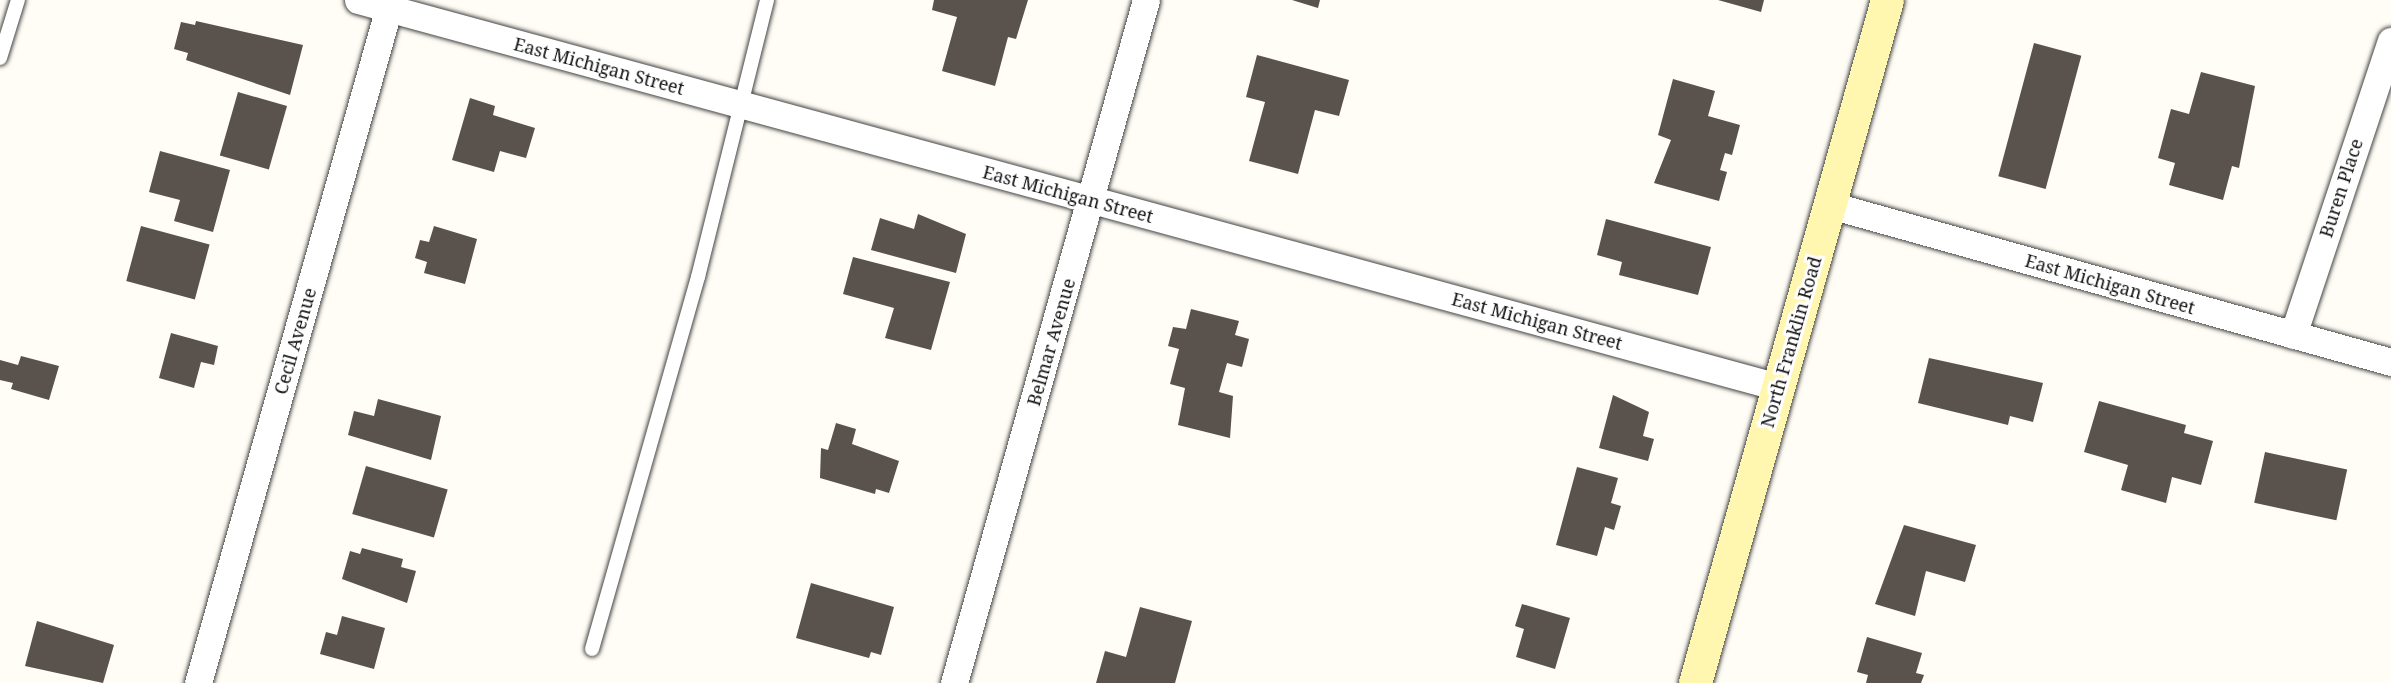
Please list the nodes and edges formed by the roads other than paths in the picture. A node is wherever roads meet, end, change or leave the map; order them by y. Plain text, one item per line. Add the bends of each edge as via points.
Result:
1 (18, 0) edge
2 (358, 0) edge
3 (767, 0) edge
4 (1146, 0) edge
5 (1887, 0) edge
6 (390, 4) edge
7 (2391, 41) edge
8 (0, 58) edge
9 (738, 104) junction
10 (1092, 200) junction
11 (1830, 205) junction
12 (2293, 335) junction
13 (2391, 362) edge
14 (1778, 387) junction
15 (592, 649) dead end
16 (198, 683) edge
17 (954, 683) edge
18 (1695, 683) edge

1 - 8 lane
2 - 6 street, East Michigan Street
3 - 9 lane
4 - 10 street, Belmar Avenue
5 - 11 main road, North Franklin Road
6 - 9 street, East Michigan Street
6 - 16 street, Cecil Avenue
7 - 12 street, Buren Place
9 - 10 street, East Michigan Street
9 - 15 lane via 698,277
10 - 14 street, East Michigan Street
10 - 17 street, Belmar Avenue
11 - 12 street, East Michigan Street
11 - 14 main road, North Franklin Road
12 - 13 street, East Michigan Street
14 - 18 main road, North Franklin Road

